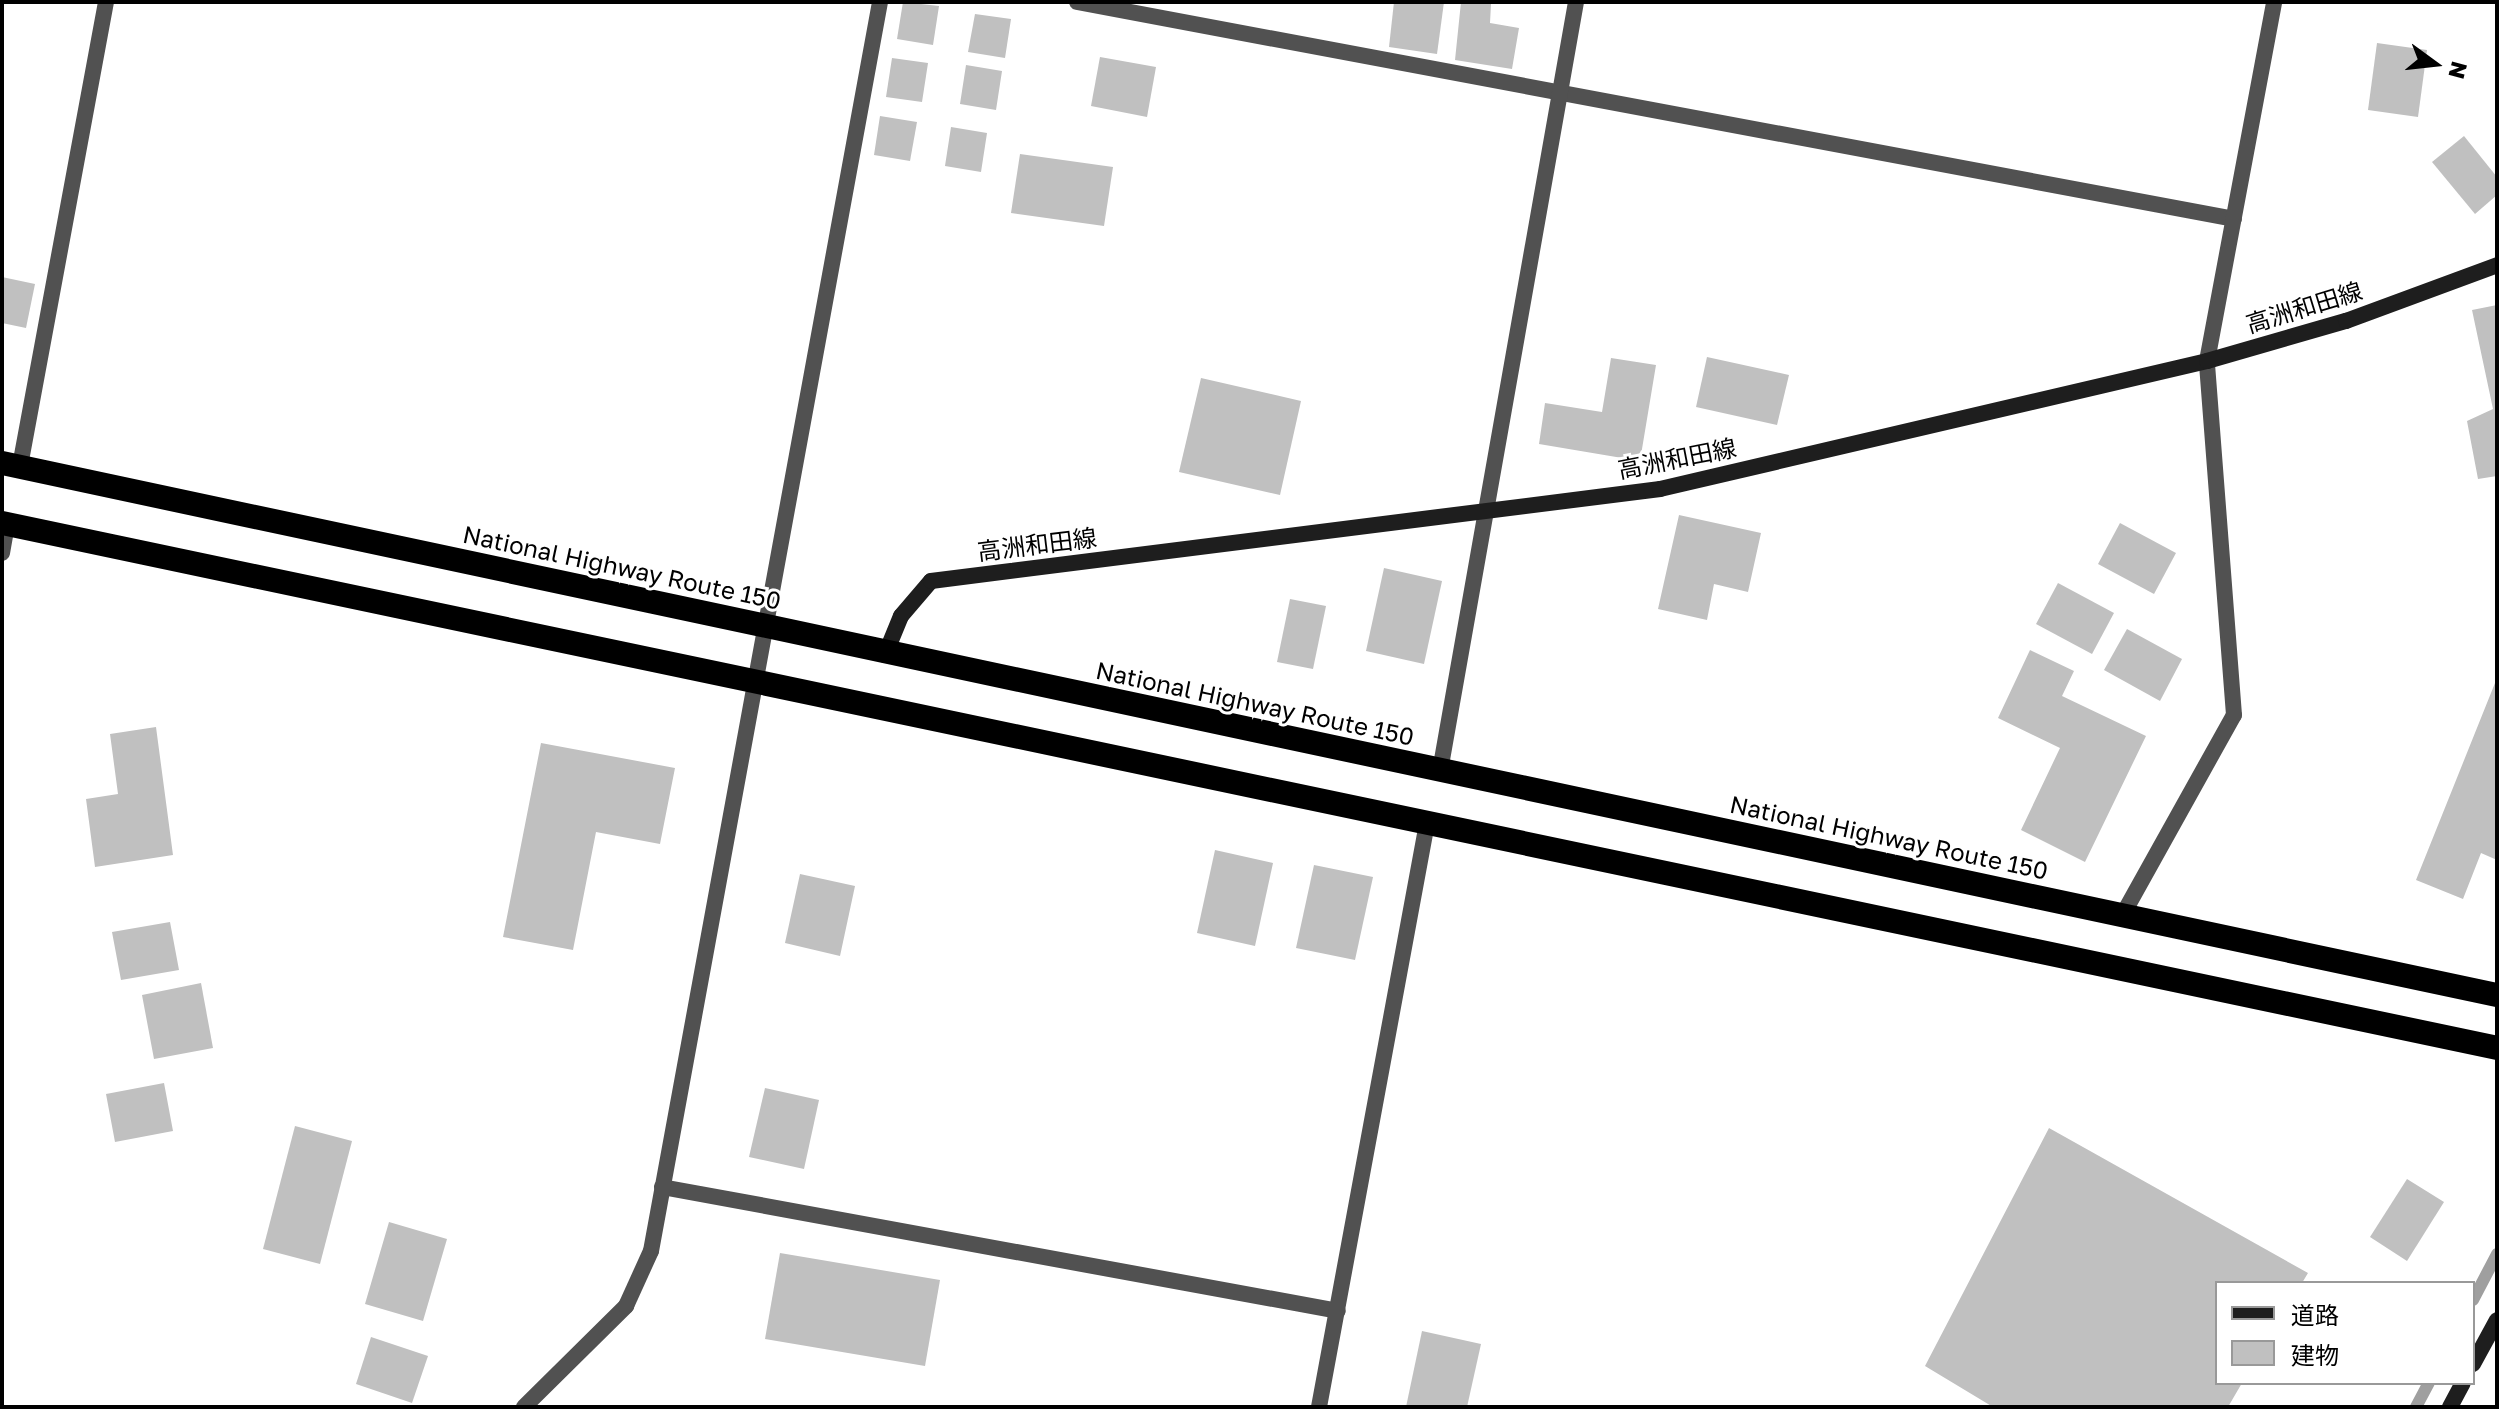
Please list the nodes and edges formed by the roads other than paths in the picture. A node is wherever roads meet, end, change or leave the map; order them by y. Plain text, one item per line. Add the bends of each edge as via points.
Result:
1 (106, 2) edge
2 (880, 2) edge
3 (1077, 2) edge
4 (1576, 2) edge
5 (2274, 2) edge
6 (1560, 92) junction
7 (2234, 219) junction
8 (2497, 265) edge
9 (2207, 361) junction
10 (11, 464) edge
11 (1482, 513) junction
12 (5, 523) edge
13 (2, 553) edge
14 (770, 627) junction
15 (885, 655) junction
16 (757, 687) junction
17 (1440, 771) junction
18 (1427, 823) junction
19 (2122, 916) junction
20 (2497, 995) edge
21 (2497, 1048) edge
22 (662, 1187) junction
23 (1338, 1311) junction
24 (2495, 1328) edge
25 (2475, 1361) edge
26 (2462, 1385) edge
27 (524, 1407) edge
28 (1319, 1407) edge
29 (2450, 1407) edge

1 - 10 street
2 - 14 street
3 - 6 street
4 - 6 street
5 - 7 street
6 - 7 street
6 - 11 street
7 - 9 street
8 - 9 main road, 高洲和田線 via 2346,321
9 - 11 main road, 高洲和田線 via 1660,489
9 - 19 street via 2234,715
10 - 14 highway, National Highway Route 150
11 - 15 main road, 高洲和田線 via 931,581 901,616
11 - 17 street
12 - 13 street
12 - 16 highway
14 - 15 highway, National Highway Route 150
14 - 16 street
15 - 17 highway, National Highway Route 150
16 - 18 highway
16 - 22 street
17 - 19 highway, National Highway Route 150
18 - 21 highway
18 - 23 street
19 - 20 highway, National Highway Route 150
22 - 23 street
22 - 27 street via 651,1251 626,1306
23 - 28 street
24 - 25 main road
26 - 29 main road

